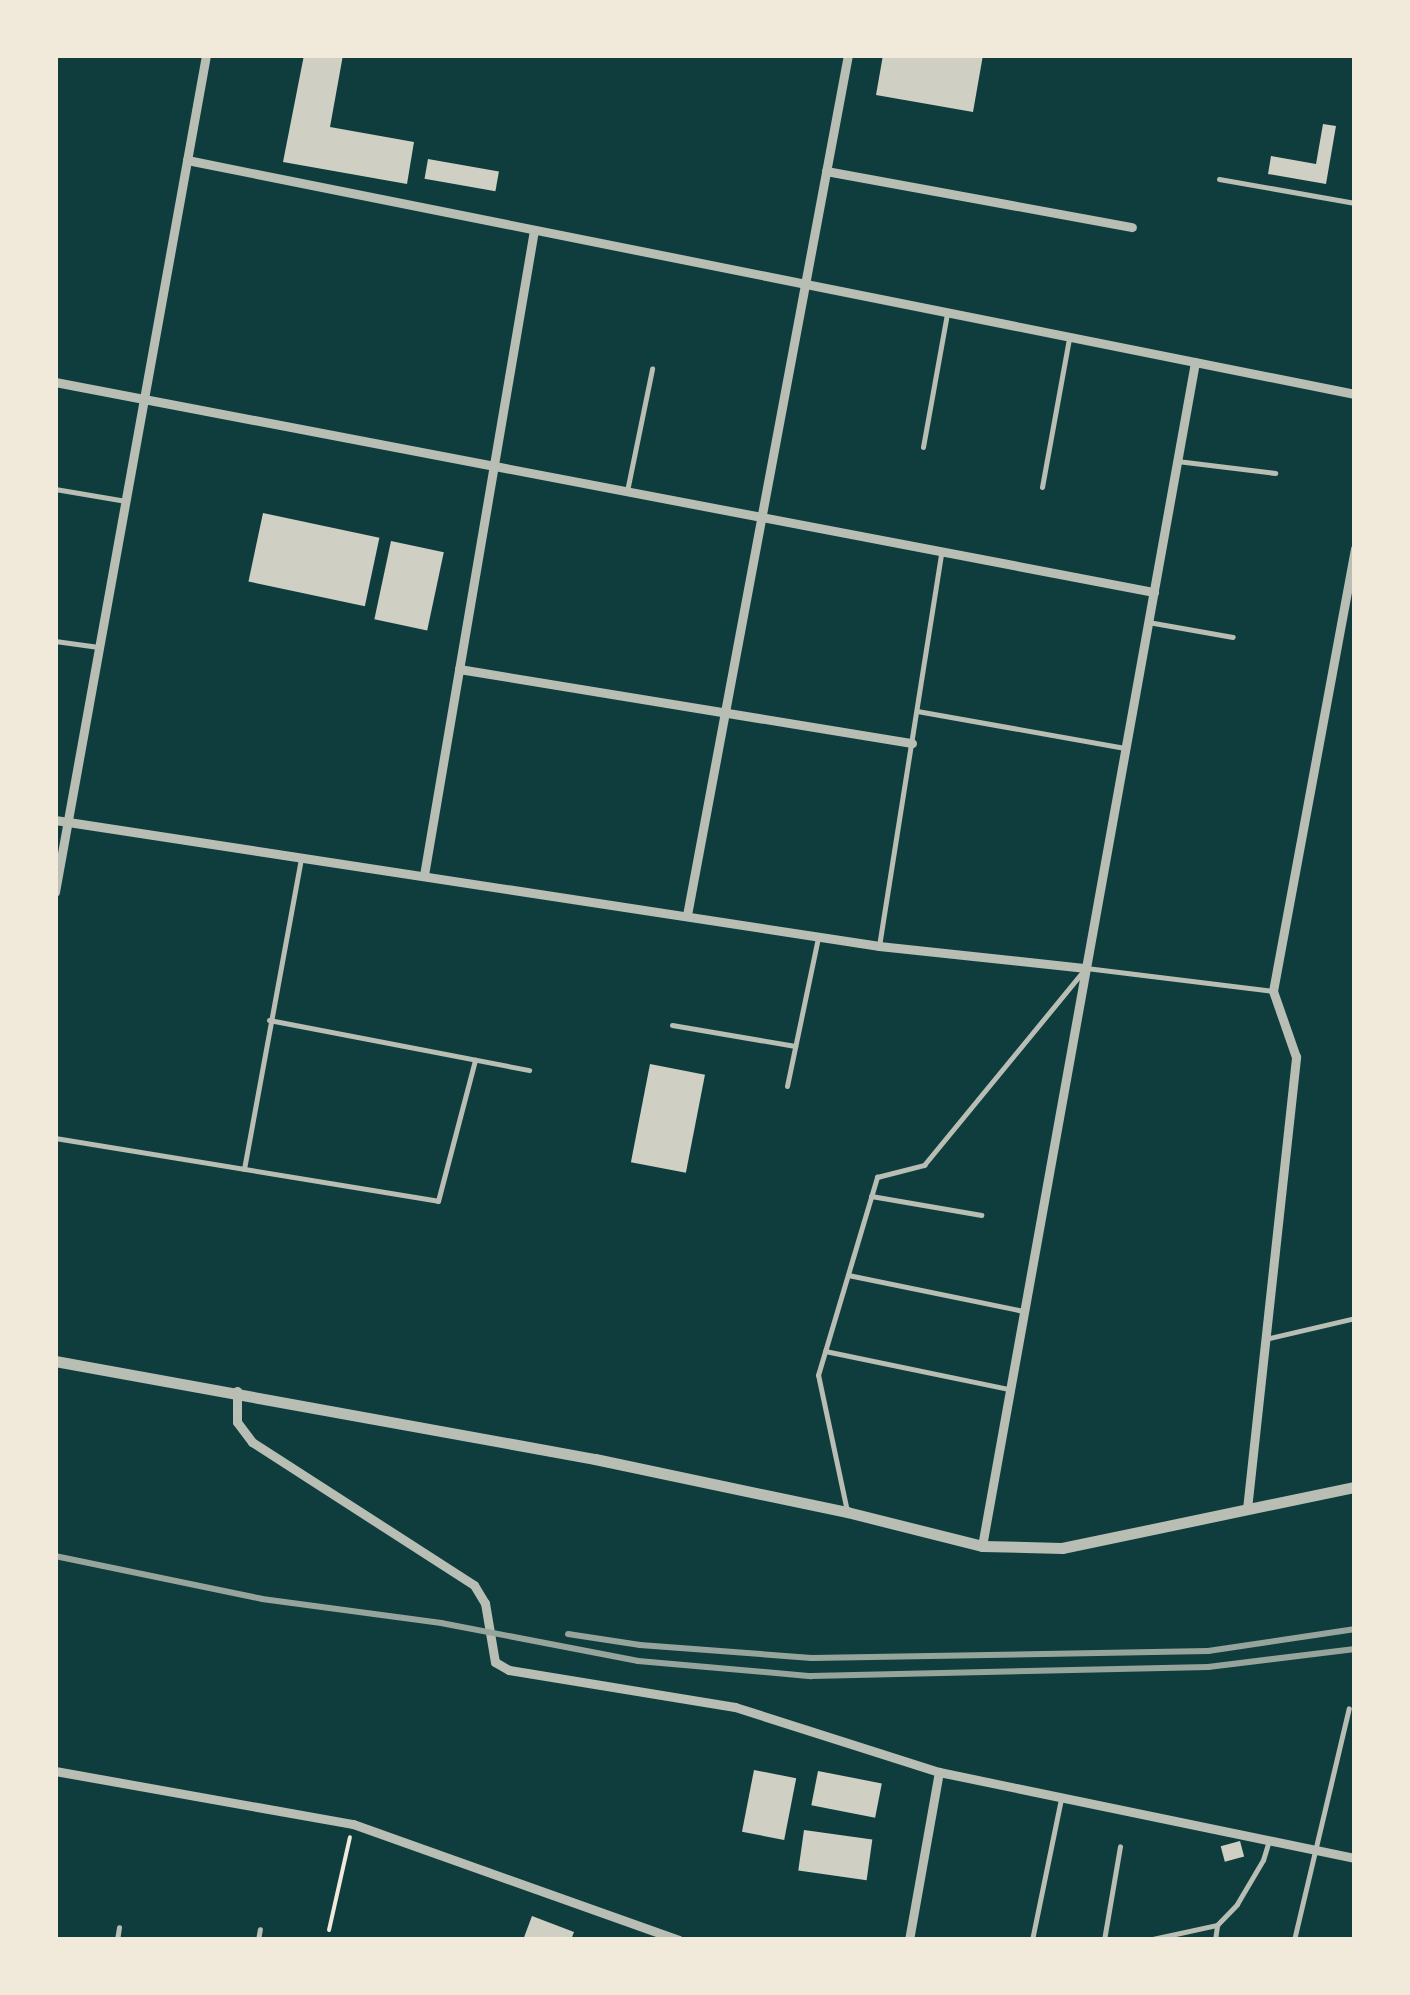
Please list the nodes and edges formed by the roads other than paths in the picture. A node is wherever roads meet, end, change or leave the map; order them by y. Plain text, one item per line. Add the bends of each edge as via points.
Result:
1 (206, 55) edge
2 (848, 55) edge
3 (187, 160) junction
4 (826, 172) junction
5 (1219, 179) dead end
6 (1355, 203) edge
7 (1132, 227) dead end
8 (534, 230) junction
9 (805, 284) junction
10 (947, 312) junction
11 (1070, 337) junction
12 (1195, 362) junction
13 (652, 369) dead end
14 (55, 382) edge
15 (1355, 394) edge
16 (144, 399) junction
17 (923, 448) dead end
18 (1178, 460) junction
19 (494, 466) junction
20 (1275, 473) dead end
21 (1042, 487) dead end
22 (55, 489) edge
23 (627, 491) junction
24 (126, 501) junction
25 (762, 517) junction
26 (1355, 549) edge
27 (942, 551) junction
28 (1154, 592) junction
29 (1148, 622) junction
30 (1233, 637) dead end
31 (55, 640) edge
32 (99, 647) junction
33 (459, 669) junction
34 (917, 711) junction
35 (725, 712) junction
36 (912, 743) junction
37 (1126, 748) junction
38 (55, 820) edge
39 (68, 822) junction
40 (301, 857) junction
41 (424, 876) junction
42 (55, 892) edge
43 (688, 915) junction
44 (818, 936) junction
45 (879, 946) junction
46 (1086, 968) junction
47 (1273, 991) junction
48 (269, 1020) junction
49 (672, 1025) dead end
50 (795, 1046) junction
51 (475, 1060) junction
52 (528, 1070) dead end
53 (787, 1086) dead end
54 (55, 1138) edge
55 (244, 1169) junction
56 (871, 1196) junction
57 (981, 1215) dead end
58 (848, 1275) junction
59 (1024, 1311) junction
60 (1355, 1318) edge
61 (1265, 1340) junction
62 (826, 1350) junction
63 (55, 1361) edge
64 (1010, 1389) junction
65 (237, 1391) junction
66 (1355, 1487) edge
67 (1247, 1509) junction
68 (848, 1512) junction
69 (982, 1546) junction
70 (1350, 1708) dead end
71 (55, 1771) edge
72 (939, 1772) junction
73 (1061, 1799) junction
74 (1269, 1839) junction
75 (1120, 1846) dead end
76 (1313, 1850) junction
77 (1355, 1858) edge
78 (1217, 1925) junction
79 (119, 1927) dead end
80 (260, 1929) dead end
81 (118, 1940) edge
82 (258, 1940) edge
83 (680, 1940) edge
84 (910, 1940) edge
85 (1032, 1940) edge
86 (1104, 1940) edge
87 (1148, 1940) edge
88 (1215, 1940) edge
89 (1294, 1940) edge

1 - 3 street
2 - 4 street
3 - 8 street
3 - 16 street
4 - 7 street
4 - 9 street
5 - 6 lane
8 - 9 street
8 - 19 street
9 - 10 street
9 - 25 street
10 - 11 street
10 - 17 lane
11 - 12 street
11 - 21 lane
12 - 15 street
12 - 18 street
13 - 23 lane
14 - 16 street
16 - 19 street
16 - 24 street
18 - 20 lane
18 - 28 street
19 - 23 street
19 - 33 street
22 - 24 lane
23 - 25 street
24 - 32 street
25 - 27 street
25 - 35 street
26 - 47 street
27 - 28 street
27 - 34 lane
28 - 29 street
29 - 30 lane
29 - 37 street
31 - 32 lane
32 - 39 street
33 - 35 street
33 - 41 street
34 - 36 lane
34 - 37 lane
35 - 36 street
35 - 43 street
36 - 45 lane
37 - 46 street
38 - 39 street
39 - 40 street
39 - 42 street
40 - 41 street
40 - 48 lane
41 - 43 street
43 - 44 street
44 - 45 street
44 - 50 lane
45 - 46 street
46 - 47 lane
46 - 56 lane via 924,1164 877,1177
46 - 59 street
47 - 61 street via 1296,1056
48 - 51 lane
48 - 55 lane
49 - 50 lane
50 - 53 lane
51 - 52 lane
51 - 55 lane via 438,1201
54 - 55 lane
56 - 57 lane
56 - 58 lane
58 - 59 lane
58 - 62 lane
59 - 64 street
60 - 61 lane
61 - 67 street
62 - 64 lane
62 - 68 lane via 818,1375
63 - 65 street
64 - 69 street
65 - 68 street
65 - 72 street via 237,1422 252,1442 474,1585 485,1603 495,1662 509,1670 735,1707
66 - 67 street
67 - 69 street via 1062,1548
68 - 69 street
70 - 76 lane
71 - 83 street via 352,1824
72 - 73 street
72 - 84 street
73 - 74 street
73 - 85 lane
74 - 76 street
74 - 78 lane via 1237,1904
75 - 86 lane
76 - 77 street
76 - 89 lane
78 - 87 lane
78 - 88 lane
79 - 81 lane
80 - 82 lane

